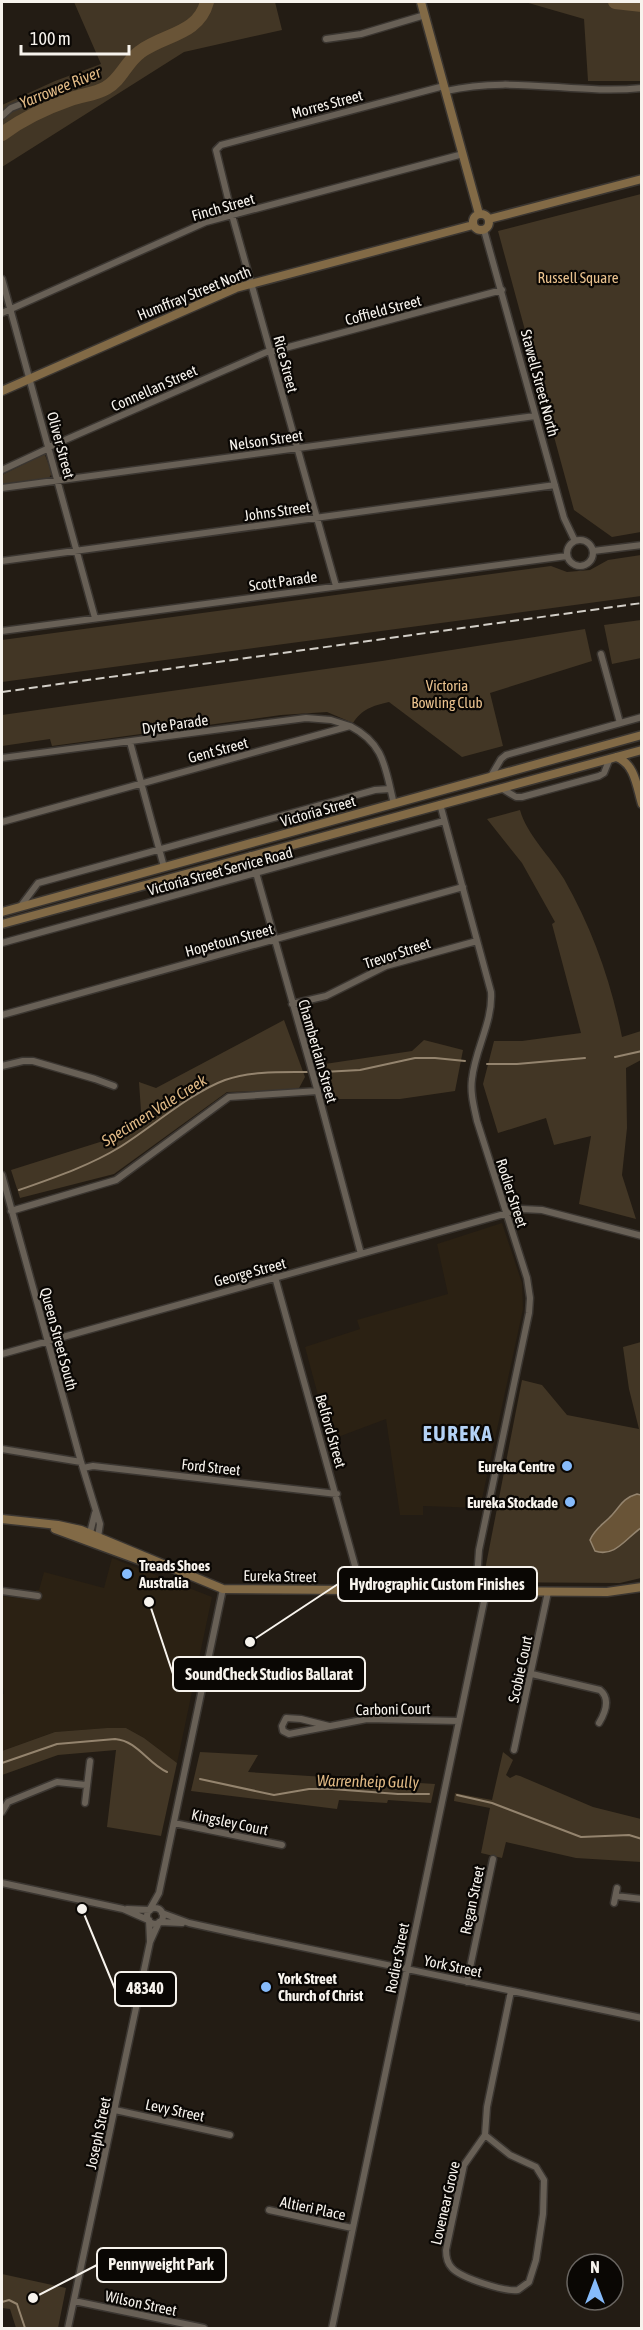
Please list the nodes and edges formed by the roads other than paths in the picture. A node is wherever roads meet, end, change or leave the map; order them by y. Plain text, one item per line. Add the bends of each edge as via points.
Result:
1 (421, 2) edge
2 (425, 15) junction
3 (326, 39) dead end
4 (642, 88) edge
5 (59, 89) dead end
6 (445, 89) junction
7 (2, 116) edge
8 (216, 148) joint
9 (463, 154) junction
10 (642, 179) edge
11 (479, 214) junction
12 (232, 215) junction
13 (489, 219) junction
14 (474, 225) junction
15 (484, 230) junction
16 (2, 279) edge
17 (251, 284) junction
18 (502, 290) junction
19 (10, 309) junction
20 (2, 313) edge
21 (270, 352) junction
22 (30, 378) junction
23 (2, 391) edge
24 (534, 416) junction
25 (49, 448) junction
26 (296, 448) junction
27 (2, 470) edge
28 (58, 480) junction
29 (555, 485) junction
30 (2, 488) edge
31 (315, 518) junction
32 (576, 541) junction
33 (642, 545) edge
34 (76, 550) junction
35 (593, 551) junction
36 (567, 556) junction
37 (2, 561) edge
38 (336, 586) junction
39 (95, 618) junction
40 (2, 631) edge
41 (601, 654) dead end
42 (642, 717) edge
43 (620, 723) junction
44 (350, 726) junction
45 (642, 735) edge
46 (130, 742) junction
47 (616, 742) junction
48 (642, 750) edge
49 (631, 752) junction
50 (2, 758) edge
51 (613, 758) junction
52 (491, 777) junction
53 (141, 783) junction
54 (499, 788) junction
55 (390, 789) junction
56 (437, 792) junction
57 (642, 792) edge
58 (394, 804) junction
59 (440, 804) junction
60 (642, 804) edge
61 (444, 821) junction
62 (2, 822) edge
63 (159, 850) junction
64 (251, 855) junction
65 (164, 867) junction
66 (256, 874) junction
67 (463, 887) junction
68 (20, 907) junction
69 (2, 912) edge
70 (2, 924) edge
71 (274, 940) junction
72 (477, 941) junction
73 (2, 943) edge
74 (292, 1004) junction
75 (2, 1015) edge
76 (2, 1066) edge
77 (114, 1086) dead end
78 (318, 1092) junction
79 (2, 1175) edge
80 (11, 1209) junction
81 (2, 1210) edge
82 (506, 1214) junction
83 (642, 1236) edge
84 (361, 1254) junction
85 (274, 1277) junction
86 (48, 1341) junction
87 (2, 1354) edge
88 (2, 1449) edge
89 (82, 1465) junction
90 (337, 1494) junction
91 (2, 1519) edge
92 (94, 1538) junction
93 (642, 1587) edge
94 (223, 1589) junction
95 (2, 1591) edge
96 (362, 1591) junction
97 (476, 1592) junction
98 (486, 1592) junction
99 (548, 1592) junction
100 (38, 1596) dead end
101 (532, 1674) junction
102 (459, 1721) junction
103 (599, 1723) dead end
104 (329, 1726) junction
105 (514, 1750) dead end
106 (90, 1761) dead end
107 (86, 1785) junction
108 (85, 1803) dead end
109 (2, 1812) edge
110 (174, 1823) junction
111 (282, 1845) dead end
112 (493, 1859) dead end
113 (2, 1884) edge
114 (617, 1888) dead end
115 (159, 1893) junction
116 (642, 1899) edge
117 (123, 1909) junction
118 (150, 1910) junction
119 (162, 1913) junction
120 (148, 1920) junction
121 (160, 1922) junction
122 (189, 1923) junction
123 (150, 1942) junction
124 (407, 1969) junction
125 (467, 1982) junction
126 (511, 1991) junction
127 (642, 2018) edge
128 (115, 2110) junction
129 (230, 2135) dead end
130 (485, 2135) junction
131 (269, 2210) dead end
132 (352, 2228) junction
133 (74, 2301) junction
134 (68, 2328) edge
135 (204, 2328) edge
136 (332, 2328) edge

1 - 2 street
2 - 3 street via 361,34
2 - 6 street
4 - 6 street, Morres Street via 495,84
5 - 7 street via 11,108
6 - 8 street, Morres Street
6 - 9 street
8 - 12 street, Rice Street
9 - 11 street
9 - 12 street, Finch Street
10 - 13 street
11 - 13 street
11 - 14 street
12 - 17 street, Rice Street
12 - 19 street, Finch Street via 206,222
13 - 15 street
14 - 15 street via 477,230
14 - 17 street, Humffray Street North
15 - 18 street, Stawell Street North
16 - 19 street, Oliver Street
17 - 21 street, Rice Street
17 - 22 street, Humffray Street North via 219,294
18 - 21 street, Coffield Street
18 - 24 street, Stawell Street North
19 - 20 street, Finch Street
19 - 22 street, Oliver Street
21 - 25 street, Connellan Street
21 - 26 street, Rice Street
22 - 23 street, Humffray Street North
22 - 25 street, Oliver Street
24 - 26 street, Nelson Street
24 - 29 street, Stawell Street North
25 - 27 street, Connellan Street
25 - 28 street, Oliver Street
26 - 28 street, Nelson Street
26 - 31 street, Rice Street
28 - 30 street, Nelson Street
28 - 34 street, Oliver Street
29 - 31 street, Johns Street
29 - 32 street, Stawell Street North via 564,518
31 - 34 street, Johns Street
31 - 38 street, Rice Street
32 - 35 street via 586,542
32 - 36 street via 569,545
33 - 35 street
34 - 37 street, Johns Street
34 - 39 street, Oliver Street
35 - 36 street via 585,565 578,566
36 - 38 street, Scott Parade
38 - 39 street, Scott Parade
39 - 40 street, Scott Parade
41 - 43 street
42 - 43 street
43 - 52 street via 506,755
44 - 46 street, Dyte Parade via 312,717
44 - 53 street, Gent Street
44 - 55 street via 374,743
45 - 47 street, Victoria Street
46 - 50 street, Dyte Parade
46 - 53 street
47 - 49 street
47 - 52 street, Victoria Street
48 - 49 street, Victoria Street
49 - 51 street, Victoria Street
49 - 57 street
51 - 54 street, Victoria Street
51 - 54 street via 599,776 519,797
51 - 60 street via 622,759 631,770
52 - 56 street, Victoria Street
53 - 62 street, Gent Street
53 - 63 street
54 - 59 street, Victoria Street
55 - 58 street
55 - 63 street
56 - 58 street, Victoria Street
56 - 59 street
58 - 65 street, Victoria Street
59 - 61 street, Rodier Street
59 - 64 street, Victoria Street
61 - 66 street, Victoria Street Service Road
61 - 67 street, Rodier Street
63 - 65 street
63 - 68 street via 38,883
64 - 66 street, Chamberlain Street
64 - 70 street, Victoria Street
65 - 68 street, Victoria Street
66 - 71 street, Chamberlain Street
66 - 73 street, Victoria Street Service Road
67 - 71 street, Hopetoun Street
67 - 72 street, Rodier Street
68 - 69 street, Victoria Street
71 - 74 street, Chamberlain Street
71 - 75 street, Hopetoun Street
72 - 74 street, Trevor Street via 386,966 326,996
72 - 82 street, Rodier Street via 491,1001 473,1071 472,1093
74 - 78 street, Chamberlain Street
76 - 77 street via 33,1061
78 - 80 street via 229,1097 116,1180
78 - 84 street, Chamberlain Street
79 - 80 street, Queen Street South
80 - 81 street
80 - 86 street, Queen Street South
82 - 83 street, George Street via 536,1209
82 - 84 street, George Street
82 - 97 street, Rodier Street via 529,1285 530,1305 479,1550
84 - 85 street, George Street
85 - 86 street, George Street
85 - 90 street, Belford Street
86 - 87 street, George Street
86 - 89 street, Queen Street South
88 - 89 street, Ford Street
89 - 90 street, Ford Street
89 - 92 street, Queen Street South via 95,1510
90 - 96 street, Belford Street
91 - 92 street, Eureka Street
92 - 94 street, Eureka Street via 139,1560
93 - 99 street, Eureka Street via 620,1592
94 - 96 street, Eureka Street
94 - 110 street
95 - 100 street
96 - 97 street, Eureka Street
97 - 98 street, Eureka Street
98 - 99 street, Eureka Street
98 - 102 street, Rodier Street
99 - 101 street, Scobie Court
101 - 103 street via 600,1690 606,1701
101 - 105 street, Scobie Court
102 - 104 street, Carboni Court via 375,1719
102 - 124 street, Rodier Street
104 - 104 street, Carboni Court via 290,1718 283,1721 282,1727 292,1734
106 - 107 street
107 - 108 street
107 - 109 street via 57,1782 8,1802
110 - 111 street, Kingsley Court
110 - 115 street
112 - 125 street, Regan Street
113 - 117 street
114 - 116 street via 615,1899
115 - 118 street
115 - 119 street
117 - 118 street
117 - 120 street
118 - 119 street via 158,1908
118 - 120 street
119 - 121 street
119 - 122 street, York Street
120 - 121 street
120 - 123 street, Joseph Street
121 - 122 street, York Street
121 - 123 street, Joseph Street
122 - 124 street, York Street
123 - 128 street, Joseph Street
124 - 125 street, York Street
124 - 132 street, Rodier Street
125 - 126 street, York Street
126 - 127 street, York Street
126 - 130 street via 486,2112
128 - 129 street, Levy Street
128 - 133 street, Joseph Street
130 - 130 street, Lovenear Grove via 510,2155 534,2165 544,2180 537,2254 530,2279 520,2290 506,2290 461,2274 447,2258 446,2245 463,2170
131 - 132 street, Altieri Place
132 - 136 street, Rodier Street
133 - 134 street, Joseph Street
133 - 135 street, Wilson Street

